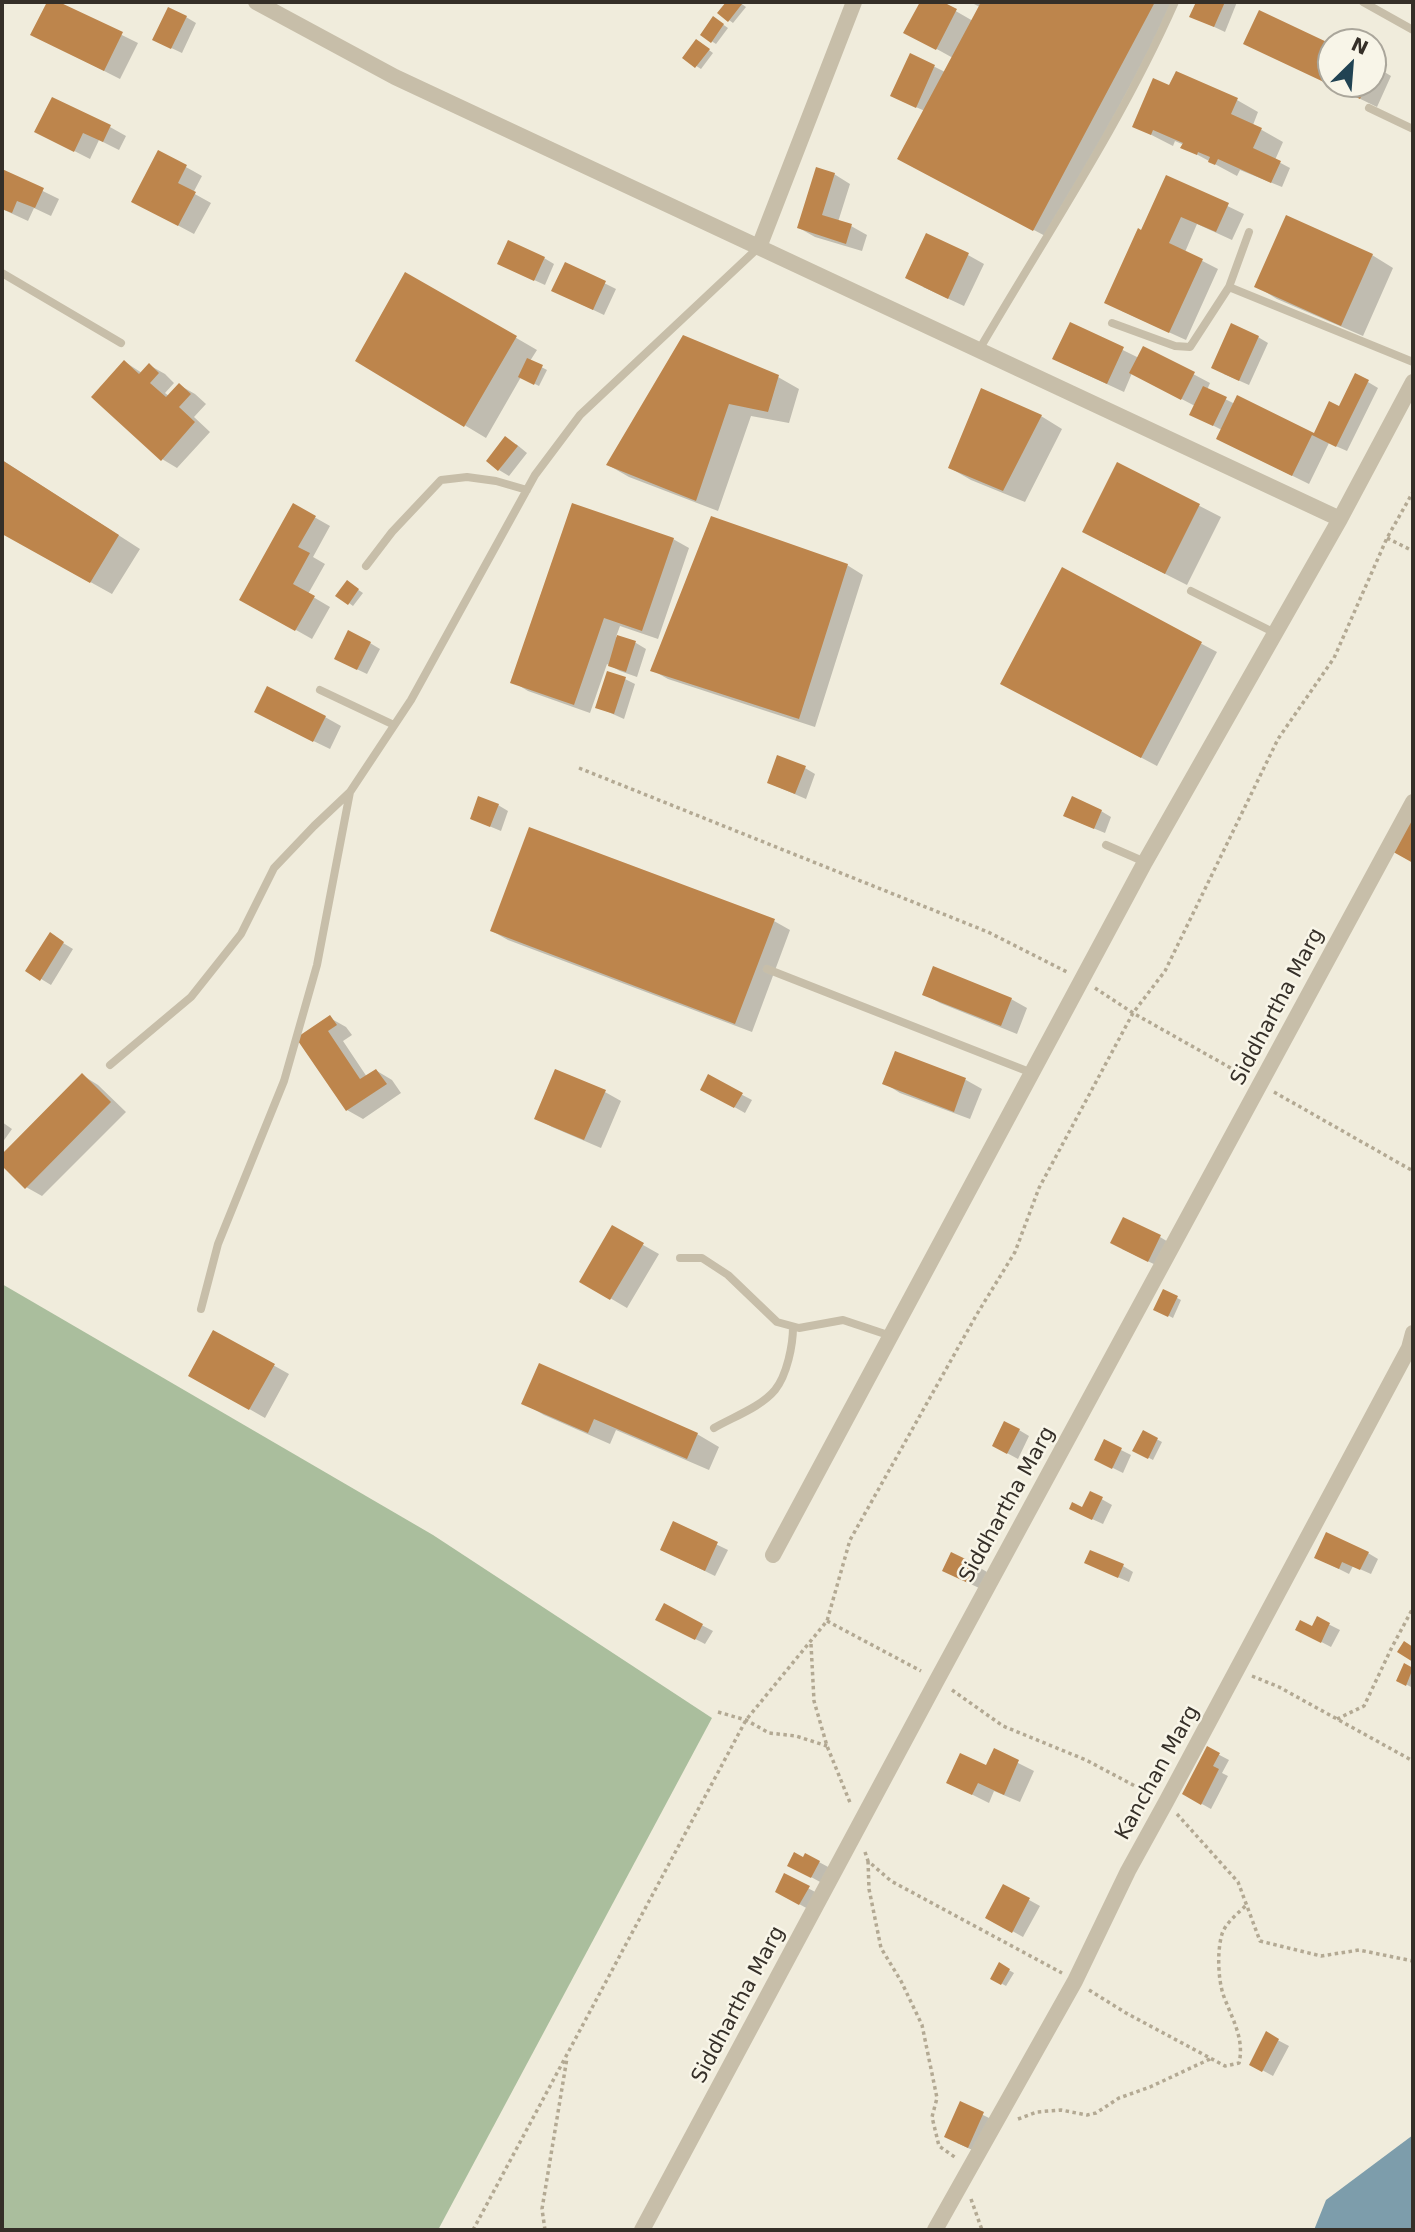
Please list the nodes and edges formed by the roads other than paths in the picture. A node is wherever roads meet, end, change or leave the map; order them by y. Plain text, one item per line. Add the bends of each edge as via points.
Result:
1 (256, 2) edge
2 (854, 2) edge
3 (1175, 2) edge
4 (1363, 2) edge
5 (1413, 30) edge
6 (1369, 108) dead end
7 (1413, 129) edge
8 (1249, 232) dead end
9 (760, 247) junction
10 (2, 273) edge
11 (1228, 287) junction
12 (1112, 323) dead end
13 (121, 343) dead end
14 (979, 350) junction
15 (1413, 362) edge
16 (1413, 382) edge
17 (527, 490) junction
18 (1340, 519) junction
19 (366, 566) dead end
20 (1191, 591) dead end
21 (1276, 633) junction
22 (320, 690) dead end
23 (394, 725) junction
24 (350, 792) junction
25 (1413, 802) edge
26 (1106, 845) dead end
27 (1145, 862) junction
28 (767, 969) dead end
29 (110, 1065) dead end
30 (1032, 1073) junction
31 (680, 1258) dead end
32 (201, 1309) dead end
33 (793, 1327) junction
34 (891, 1336) junction
35 (1412, 1344) edge
36 (714, 1428) dead end
37 (774, 1555) dead end
38 (642, 2230) edge
39 (935, 2230) edge

1 - 9 street via 395,77
2 - 9 street
3 - 14 lane via 1114,124
4 - 5 lane
6 - 7 lane
8 - 11 lane
9 - 14 street
9 - 17 lane via 580,415
10 - 13 lane
11 - 12 lane via 1190,347
11 - 15 lane
14 - 18 street
16 - 18 street
17 - 19 lane via 467,477 441,480
17 - 23 lane
18 - 21 street
20 - 21 lane
21 - 27 street
22 - 23 lane
23 - 24 lane
24 - 29 lane via 274,868 240,934 191,997
24 - 32 lane via 317,965 284,1081 218,1244
25 - 38 street, Siddhartha Marg
26 - 27 lane
27 - 30 street
28 - 30 lane
30 - 34 street
31 - 33 lane via 702,1258 728,1275 776,1322
33 - 34 lane via 843,1320
33 - 36 lane via 791,1352 775,1390
34 - 37 street
35 - 39 street, Kanchan Marg via 1128,1871 1075,1981

